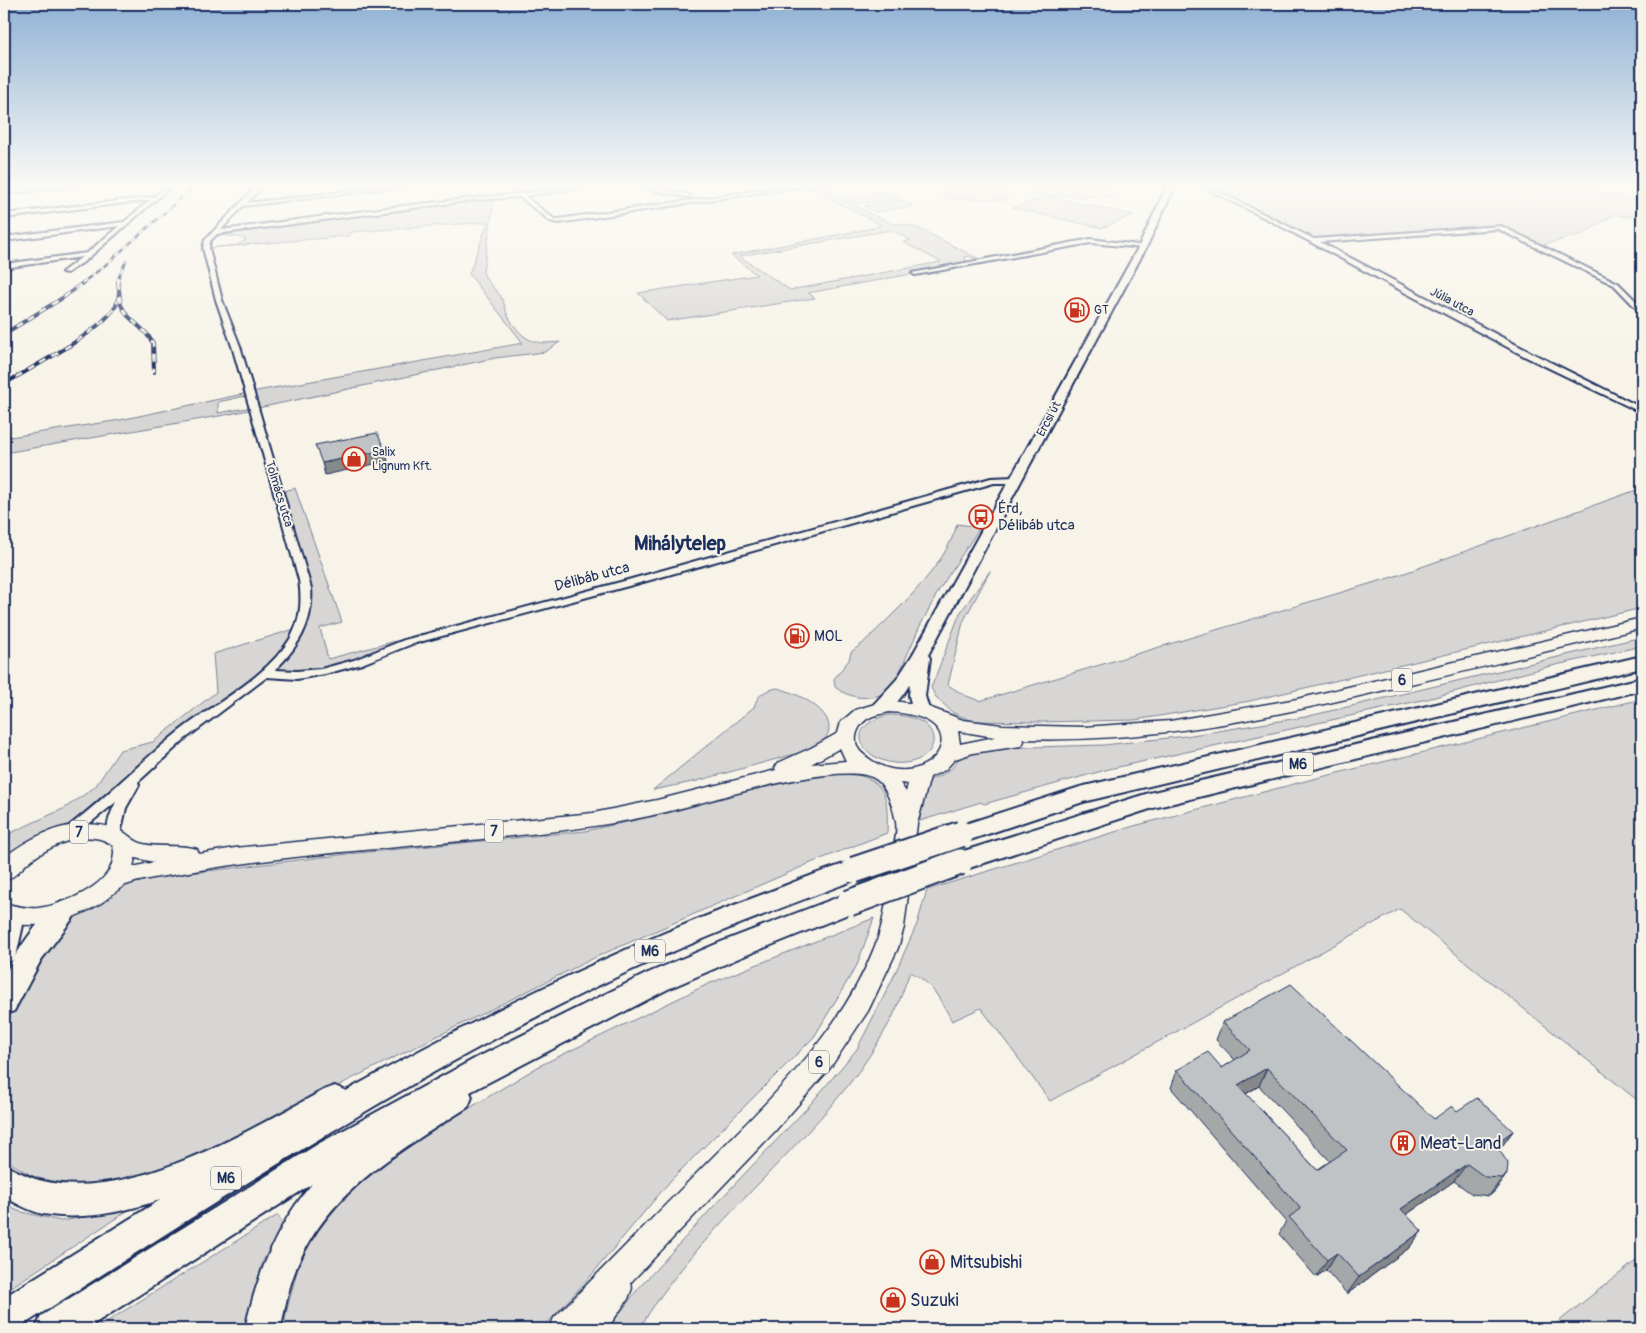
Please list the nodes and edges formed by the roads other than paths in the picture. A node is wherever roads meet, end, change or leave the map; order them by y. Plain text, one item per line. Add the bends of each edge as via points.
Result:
1 (99, 246) edge
2 (206, 246) edge
3 (1063, 246) edge
4 (1142, 246) edge
5 (1322, 246) edge
6 (1539, 246) edge
7 (90, 254) junction
8 (4, 266) edge
9 (65, 272) dead end
10 (915, 273) dead end
11 (1642, 311) edge
12 (1642, 411) edge
13 (1015, 480) junction
14 (1642, 623) edge
15 (923, 652) junction
16 (1642, 662) edge
17 (264, 673) junction
18 (1642, 684) edge
19 (880, 708) junction
20 (920, 710) junction
21 (937, 719) junction
22 (1068, 734) junction
23 (846, 736) junction
24 (948, 754) junction
25 (874, 771) junction
26 (140, 774) junction
27 (921, 774) junction
28 (750, 783) junction
29 (907, 824) junction
30 (67, 834) junction
31 (119, 840) junction
32 (24, 854) junction
33 (235, 856) junction
34 (4, 862) edge
35 (4, 873) edge
36 (113, 880) junction
37 (64, 912) junction
38 (8, 914) edge
39 (4, 952) edge
40 (4, 1003) edge
41 (453, 1048) junction
42 (486, 1067) junction
43 (4, 1181) edge
44 (643, 1250) junction
45 (4, 1317) edge
46 (54, 1329) edge
47 (263, 1329) edge
48 (566, 1329) edge
49 (589, 1329) edge

1 - 7 street
2 - 17 street, Tolmács utca via 219,300 236,346 306,591 306,613 301,628 292,643
3 - 10 street
4 - 13 main road, Ercsi út
5 - 12 street, Júlia utca
6 - 11 street via 1608,279
7 - 8 street
7 - 9 street
13 - 15 main road, Ercsi út
13 - 17 street, Délibáb utca via 994,480 408,642 358,662 321,672 297,675
14 - 22 main road, 6 via 1233,718 1125,732
15 - 19 main road, Ercsi út via 907,678
15 - 20 main road, Ercsi út via 917,696
16 - 41 highway, M6, bridge via 1088,793 961,834 711,924 582,981
17 - 26 street, Tolmács utca via 181,736
18 - 42 highway, M6, bridge via 1286,766 1149,802 960,862 849,903 658,981
19 - 20 main road, 6
19 - 23 main road, 6 via 856,718
20 - 21 main road, 6
21 - 22 main road, 6 via 965,728 997,732
21 - 24 main road, 6 via 949,733 951,744
22 - 24 main road, 6 via 992,744
23 - 25 main road, 6 via 849,753
23 - 28 main road, 7 via 818,753
24 - 27 main road, 6 via 941,764
25 - 27 main road, 6 via 902,777
25 - 28 main road, 7 via 833,767
25 - 29 main road, 6 via 896,792
26 - 30 street, Tolmács utca
26 - 31 street, Tolmács utca via 115,819
27 - 29 main road, 6
28 - 33 main road, 7 via 593,820
29 - 44 main road, 6 via 893,927 859,1004 796,1089
30 - 31 main road, 7 via 98,831
30 - 32 main road, 7
31 - 33 main road, 7 via 135,851 156,855
31 - 36 main road, 7 via 125,851 123,865
32 - 34 main road, 7
32 - 35 main road, 7
33 - 36 main road, 7
36 - 37 main road, 7 via 88,900
37 - 38 main road, 7 via 35,918
37 - 40 highway via 32,952
38 - 39 highway
41 - 43 highway via 375,1079 190,1174 131,1194 81,1202 56,1201 16,1190
41 - 45 highway, M6 via 235,1173
42 - 46 highway, M6 via 329,1156
42 - 47 highway via 460,1095 372,1150 314,1204 279,1265
44 - 48 main road, 6
44 - 49 main road, 6

